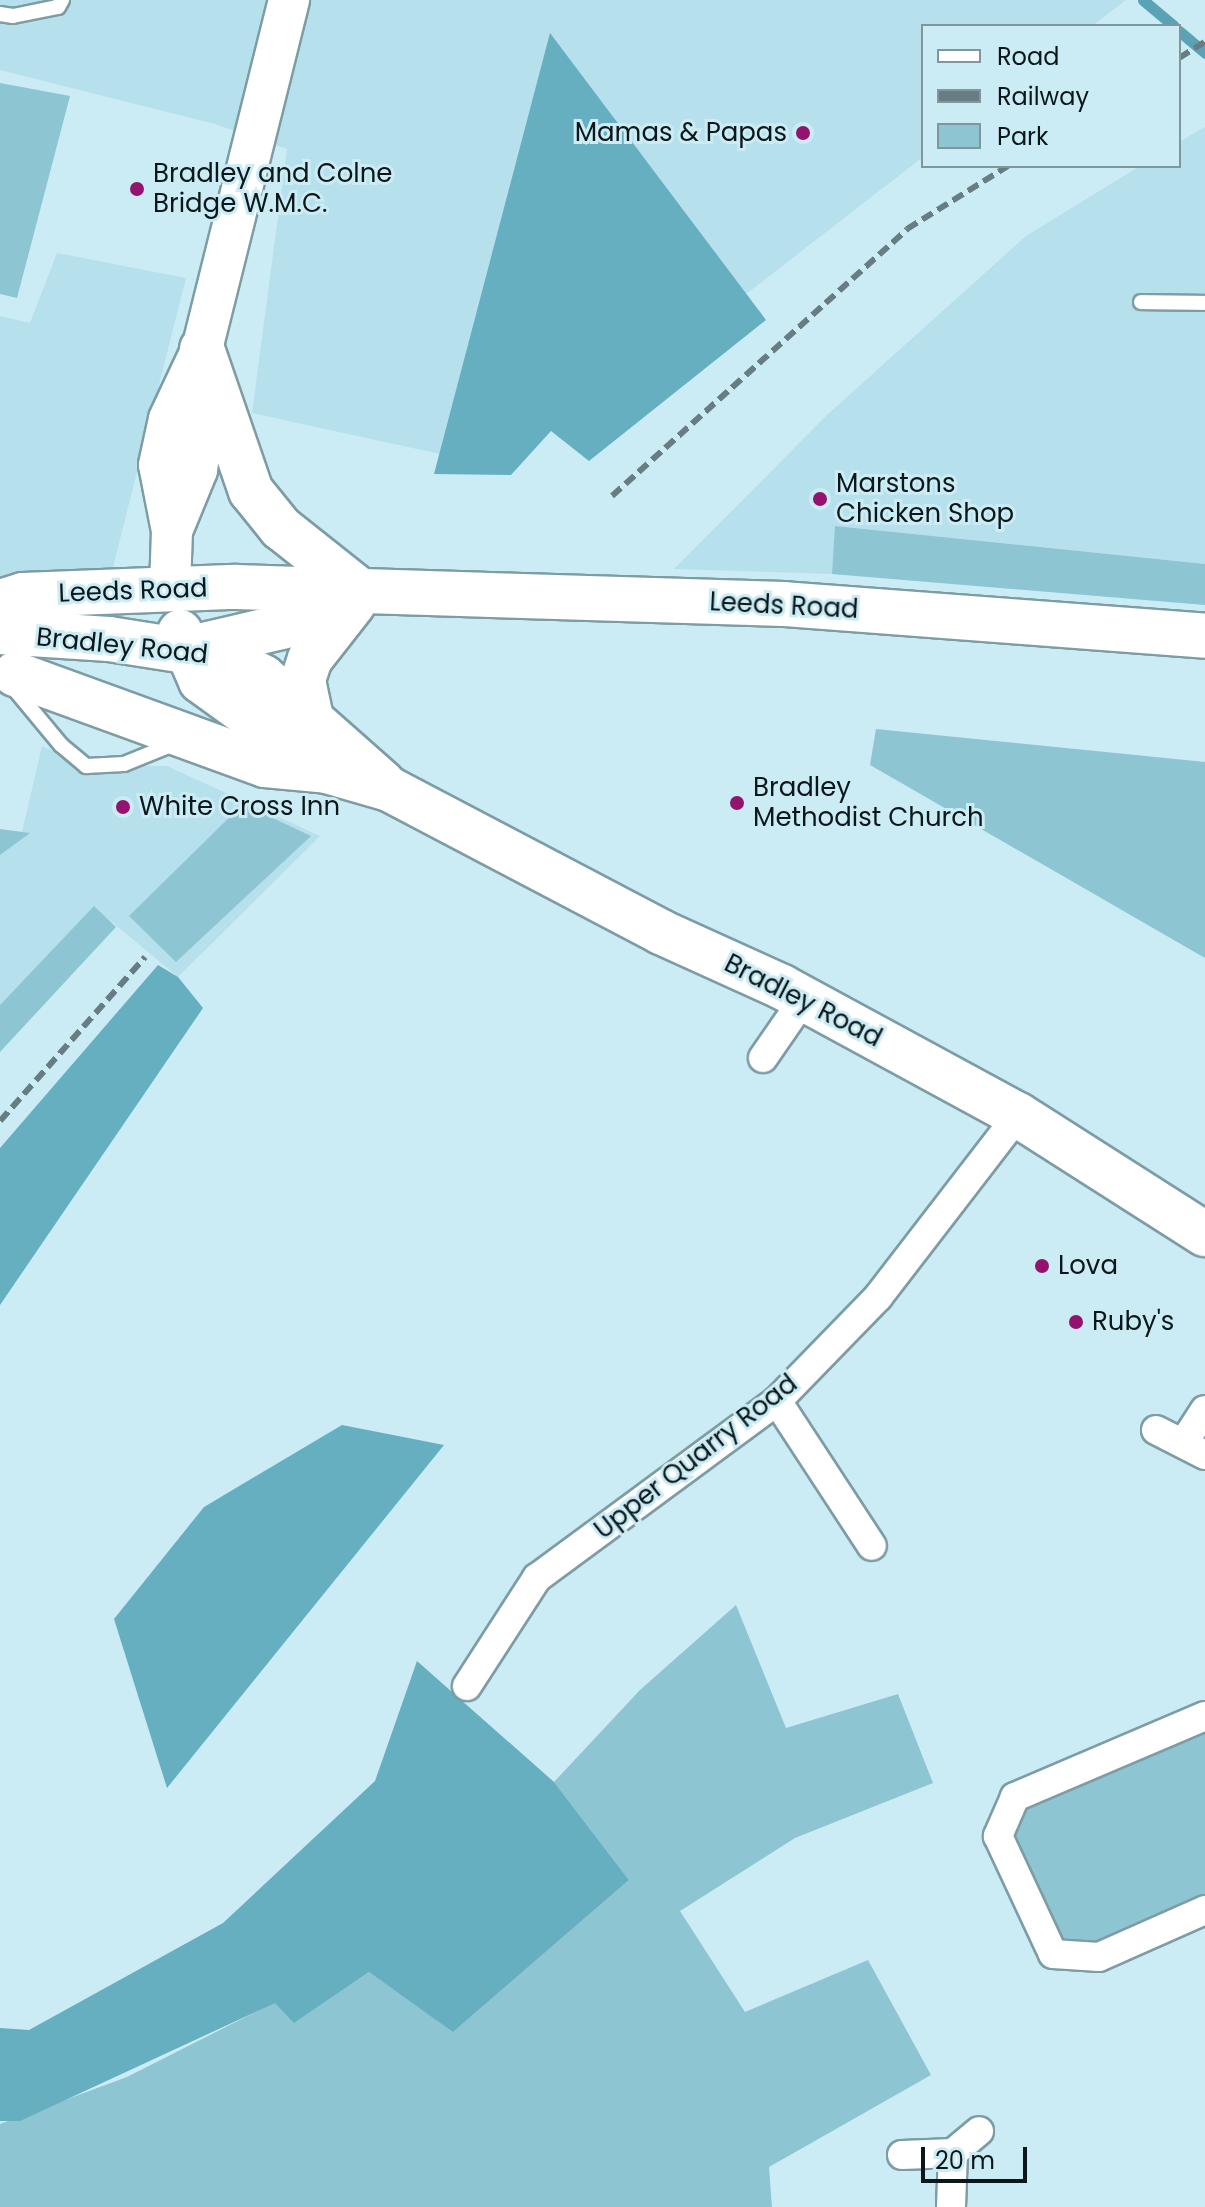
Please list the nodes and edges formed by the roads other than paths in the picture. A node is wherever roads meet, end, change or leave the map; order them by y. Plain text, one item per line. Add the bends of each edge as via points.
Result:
1 (62, 0) edge
2 (289, 0) edge
3 (0, 14) edge
4 (1141, 302) dead end
5 (1205, 303) edge
6 (202, 349) junction
7 (170, 588) junction
8 (363, 593) junction
9 (0, 602) edge
10 (1205, 636) edge
11 (183, 649) junction
12 (4, 663) edge
13 (311, 718) junction
14 (195, 735) junction
15 (327, 771) junction
16 (389, 789) junction
17 (803, 1000) junction
18 (763, 1058) dead end
19 (1018, 1115) junction
20 (1205, 1234) edge
21 (777, 1401) junction
22 (1205, 1410) edge
23 (1156, 1430) dead end
24 (1195, 1449) edge
25 (872, 1546) dead end
26 (467, 1686) dead end
27 (1205, 1716) edge
28 (1205, 1910) edge
29 (979, 2131) dead end
30 (953, 2153) junction
31 (902, 2155) dead end
32 (951, 2207) edge

1 - 3 lane via 58,7
2 - 6 main road
4 - 5 lane
6 - 7 main road via 203,426 197,470 172,531
6 - 8 main road via 251,491 281,528
7 - 8 main road, Leeds Road
7 - 9 main road, Leeds Road via 23,595
7 - 11 main road
8 - 10 main road, Leeds Road via 784,604
8 - 11 main road, Leeds Road via 294,624
8 - 13 main road via 310,659 303,680
11 - 12 main road, Leeds Road via 74,673
11 - 13 main road, Bradley Road via 224,657 263,677
11 - 15 main road via 208,687
12 - 14 main road, Bradley Road
12 - 14 lane via 61,745 86,766 124,764
13 - 16 main road, Bradley Road
14 - 15 main road, Bradley Road via 265,765
15 - 16 main road, Bradley Road
16 - 17 main road, Bradley Road
17 - 18 street
17 - 19 main road, Bradley Road
19 - 20 main road, Bradley Road
19 - 21 street, Upper Quarry Road via 878,1297
21 - 25 street
21 - 26 street, Upper Quarry Road via 537,1578
22 - 24 street
23 - 24 street
27 - 28 street via 1015,1797 998,1836 1053,1954 1099,1957
29 - 30 street
30 - 31 street
30 - 32 street

